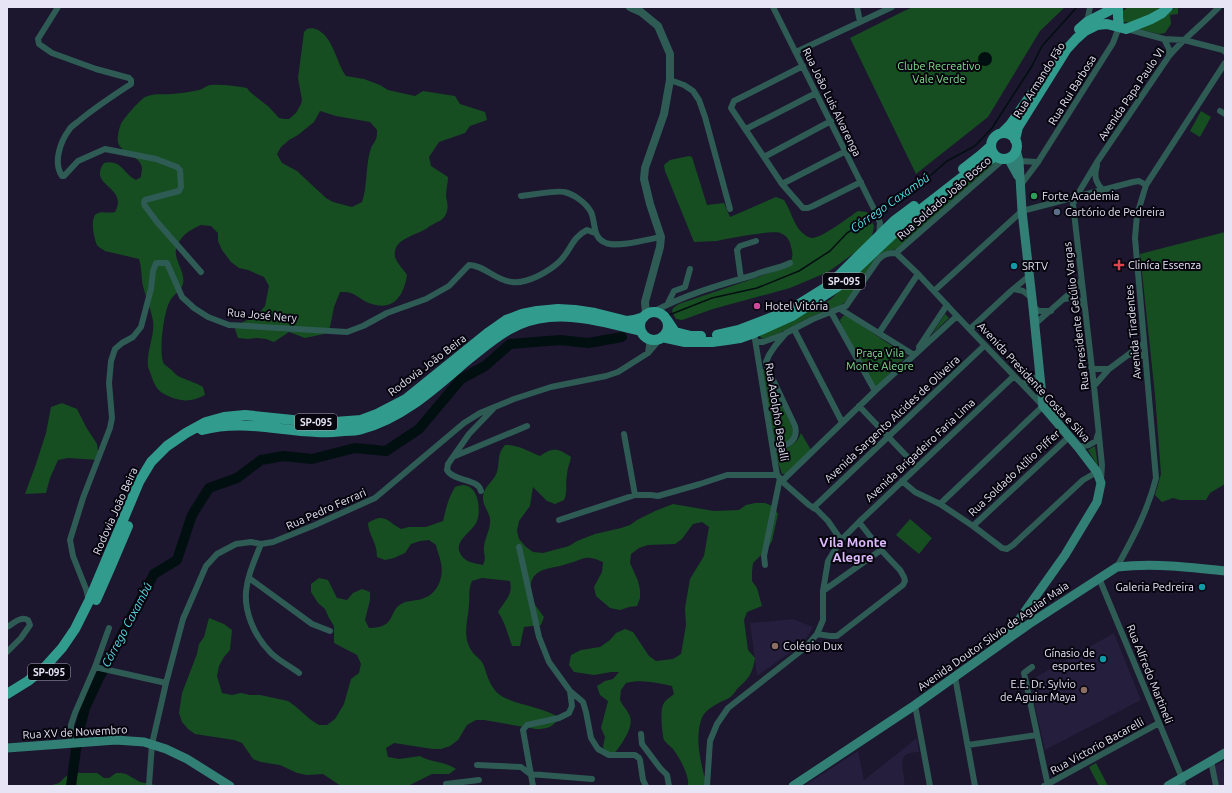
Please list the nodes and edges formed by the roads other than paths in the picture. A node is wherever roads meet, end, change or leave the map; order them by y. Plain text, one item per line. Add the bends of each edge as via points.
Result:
1 (58, 7) edge
2 (630, 7) edge
3 (773, 7) edge
4 (857, 7) edge
5 (892, 7) edge
6 (1090, 7) edge
7 (1117, 7) edge
8 (1168, 7) edge
9 (1219, 7) edge
10 (860, 22) junction
11 (1086, 27) junction
12 (1122, 28) junction
13 (1164, 39) junction
14 (1184, 40) junction
15 (796, 52) junction
16 (1225, 52) edge
17 (1168, 56) junction
18 (1225, 63) edge
19 (803, 66) junction
20 (670, 80) junction
21 (816, 93) junction
22 (831, 121) junction
23 (746, 129) junction
24 (1002, 133) junction
25 (1016, 144) junction
26 (991, 146) junction
27 (846, 151) junction
28 (764, 157) junction
29 (1003, 157) junction
30 (1019, 161) junction
31 (1038, 162) junction
32 (1097, 162) junction
33 (861, 182) junction
34 (1020, 183) junction
35 (782, 184) junction
36 (1146, 185) junction
37 (1103, 190) junction
38 (522, 196) dead end
39 (1076, 197) junction
40 (730, 210) dead end
41 (1022, 211) junction
42 (878, 216) junction
43 (894, 221) junction
44 (595, 233) junction
45 (661, 237) junction
46 (878, 237) junction
47 (756, 241) dead end
48 (896, 253) junction
49 (790, 263) dead end
50 (690, 270) dead end
51 (202, 272) dead end
52 (918, 274) junction
53 (1030, 276) junction
54 (741, 279) junction
55 (1081, 280) junction
56 (1014, 289) junction
57 (934, 291) junction
58 (1064, 299) junction
59 (1032, 302) junction
60 (668, 303) junction
61 (947, 305) junction
62 (1084, 307) junction
63 (840, 309) junction
64 (1050, 311) junction
65 (831, 312) junction
66 (648, 315) junction
67 (957, 316) junction
68 (666, 320) junction
69 (1035, 324) junction
70 (794, 329) junction
71 (970, 330) junction
72 (641, 331) junction
73 (786, 333) junction
74 (879, 333) junction
75 (657, 338) junction
76 (755, 338) junction
77 (1144, 343) junction
78 (985, 345) junction
79 (648, 353) junction
80 (914, 356) junction
81 (1125, 357) junction
82 (1146, 357) junction
83 (766, 362) junction
84 (759, 364) junction
85 (1091, 367) junction
86 (1109, 369) junction
87 (1040, 375) junction
88 (1014, 376) junction
89 (1022, 384) junction
90 (1094, 386) junction
91 (874, 391) junction
92 (496, 406) junction
93 (859, 406) junction
94 (1043, 406) junction
95 (842, 422) junction
96 (527, 426) dead end
97 (1098, 433) junction
98 (624, 434) dead end
99 (888, 436) junction
100 (1070, 436) junction
101 (1078, 447) junction
102 (773, 449) junction
103 (455, 456) junction
104 (917, 467) junction
105 (1097, 472) junction
106 (779, 478) junction
107 (902, 481) junction
108 (1101, 483) junction
109 (481, 491) dead end
110 (635, 495) junction
111 (940, 504) junction
112 (813, 508) junction
113 (559, 520) dead end
114 (859, 522) junction
115 (973, 526) junction
116 (841, 540) junction
117 (261, 544) junction
118 (519, 547) dead end
119 (881, 550) junction
120 (765, 565) dead end
121 (1117, 567) junction
122 (1225, 571) edge
123 (249, 578) junction
124 (1099, 578) junction
125 (823, 591) junction
126 (89, 601) junction
127 (1023, 616) junction
128 (823, 620) junction
129 (1029, 624) junction
130 (7, 627) edge
131 (109, 628) dead end
132 (330, 631) dead end
133 (817, 634) junction
134 (824, 635) junction
135 (1004, 641) junction
136 (7, 652) edge
137 (1032, 667) dead end
138 (97, 668) junction
139 (299, 673) dead end
140 (955, 677) junction
141 (166, 683) junction
142 (570, 691) junction
143 (7, 694) edge
144 (7, 702) edge
145 (915, 705) junction
146 (1159, 723) junction
147 (641, 734) dead end
148 (1037, 735) junction
149 (75, 743) junction
150 (152, 744) junction
151 (968, 746) junction
152 (644, 747) junction
153 (7, 748) edge
154 (1225, 753) edge
155 (637, 756) junction
156 (1211, 761) junction
157 (477, 765) dead end
158 (530, 774) junction
159 (592, 779) dead end
160 (479, 780) dead end
161 (1182, 782) edge
162 (149, 785) edge
163 (446, 785) edge
164 (230, 786) edge
165 (533, 786) edge
166 (646, 786) edge
167 (669, 786) edge
168 (707, 786) edge
169 (793, 786) edge
170 (930, 786) edge
171 (975, 786) edge
172 (1046, 786) edge
173 (1168, 786) edge
174 (1216, 786) edge

1 - 51 street via 38,39 39,44 52,53 131,80 131,84 69,129 57,159 60,174 64,176 78,161 105,149 156,159 177,167 180,170 179,191 145,200 144,203 157,222
2 - 20 street via 641,12 658,26 670,54
3 - 15 street, Rua João Luis Alvarenga
4 - 10 street
5 - 10 street
6 - 11 street
7 - 11 main road, SP-095
7 - 12 main road
8 - 12 main road, SP-095 via 1151,19
9 - 14 street, Avenida Papa Paulo VI
10 - 15 street
11 - 12 main road, SP-095 via 1107,24
11 - 24 main road, SP-095 via 1072,35
11 - 25 main road, SP-095 via 1066,50 1018,127
12 - 13 street
12 - 31 street, Rua Rui Barbosa
13 - 14 street
13 - 17 street
14 - 16 street
14 - 17 street, Avenida Papa Paulo VI
15 - 19 street, Rua João Luis Alvarenga
17 - 32 street, Avenida Papa Paulo VI
18 - 36 street, Avenida Tiradentes
19 - 21 street, Rua João Luis Alvarenga
19 - 23 street via 734,101 731,108
20 - 40 street via 693,91 699,100
20 - 45 street via 664,114 645,168 644,179
21 - 22 street, Rua João Luis Alvarenga
21 - 23 street
22 - 27 street, Rua João Luis Alvarenga
22 - 28 street
23 - 28 street
24 - 25 main road via 1010,134
24 - 26 main road, SP-095 via 995,137
25 - 29 main road, SP-095 via 1011,156
25 - 30 main road
26 - 29 main road via 992,150
26 - 43 main road, SP-095
27 - 33 street, Rua João Luis Alvarenga
27 - 35 street
28 - 35 street
29 - 34 main road
29 - 48 street, Rua Soldado João Bosco
29 - 76 main road, SP-095 via 965,175 911,217 837,287
30 - 31 street
30 - 34 main road
31 - 34 street, Rua Rui Barbosa
32 - 37 street via 1095,179
32 - 39 street, Avenida Papa Paulo VI
33 - 35 street via 808,208 803,208
33 - 42 street, Rua João Luis Alvarenga
34 - 41 main road
36 - 37 street via 1138,181
36 - 77 street, Avenida Tiradentes via 1137,215 1135,238
37 - 39 street
38 - 44 street via 564,192 579,199 590,212
39 - 41 street
39 - 55 street, Rua Presidente Getúlio Vargas via 1073,204
41 - 53 main road
41 - 57 street
42 - 43 street via 885,221
42 - 46 street
43 - 46 main road, SP-095
44 - 45 street via 606,244
44 - 126 street, Rua José Nery via 587,230 580,234 560,261 541,275 524,282 498,278 478,266 469,265 449,286 346,332 229,325 194,308 182,297 167,263 156,263 141,327 133,337 115,349 111,361 110,428 70,540
45 - 66 street via 645,302
46 - 68 main road, SP-095 via 828,286 788,311 716,336 691,336 675,332
47 - 54 street via 740,246 737,250
48 - 52 street, Avenida Presidente Costa e Silva
48 - 63 street via 883,255 846,306
49 - 54 street
50 - 60 street via 685,287 674,291
52 - 57 street, Avenida Presidente Costa e Silva
52 - 74 street
53 - 56 street
53 - 59 main road
54 - 60 street
55 - 58 street
55 - 62 street, Rua Presidente Getúlio Vargas
56 - 59 street via 1023,291
56 - 71 street
57 - 61 street, Avenida Presidente Costa e Silva
58 - 62 street via 1077,298
58 - 64 street
59 - 64 street via 1039,311
59 - 69 main road
60 - 66 street
61 - 67 street, Avenida Presidente Costa e Silva
61 - 80 street
62 - 85 street, Rua Presidente Getúlio Vargas
63 - 65 street
63 - 74 street
64 - 69 street
65 - 70 street
65 - 91 street
66 - 68 main road, SP-095 via 661,314
66 - 72 main road via 640,323
66 - 126 main road, Rodovia João Beira / SP-095 via 627,321 575,310 558,309 522,314 506,320 495,328 406,399 361,420 322,423 245,415 206,422 167,446 151,462 139,482
67 - 71 street, Avenida Presidente Costa e Silva
67 - 80 street
68 - 75 main road via 667,331
69 - 87 main road
70 - 73 street
70 - 95 street
71 - 78 street, Avenida Presidente Costa e Silva
72 - 75 main road, SP-095
72 - 144 main road, Rodovia João Beira / SP-095 via 581,318 550,316 535,319 516,325 498,335 422,398 398,415 379,424 360,430 338,432 229,425 198,431 172,449 159,462 148,479 81,631 68,650 34,685
73 - 76 street via 763,342
73 - 83 street
74 - 80 street
75 - 76 main road, SP-095 via 685,342
75 - 79 street
75 - 79 street, Rua Pedro Ferrari
76 - 84 street, Rua Adolpho Begalli
77 - 81 street
77 - 82 street, Avenida Tiradentes
78 - 88 street, Avenida Presidente Costa e Silva
78 - 99 street, Avenida Sargento Alcides de Oliveira
79 - 92 street, Rua Pedro Ferrari via 618,372 552,387
80 - 91 street
81 - 82 street via 1133,354
81 - 86 street
82 - 121 street, Avenida Tiradentes via 1156,478 1143,517
83 - 84 street
83 - 102 street via 796,432 789,444
84 - 102 street, Rua Adolpho Begalli
85 - 86 street
85 - 90 street, Rua Presidente Getúlio Vargas
86 - 90 street
87 - 89 street
87 - 94 main road
88 - 89 street, Avenida Presidente Costa e Silva
88 - 104 street, Avenida Brigadeiro Faria Lima
89 - 94 street, Avenida Presidente Costa e Silva
90 - 97 street, Rua Presidente Getúlio Vargas
91 - 93 street
92 - 103 street via 469,434
92 - 117 street, Rua Pedro Ferrari via 464,424 375,498 286,537
93 - 95 street
93 - 99 street
94 - 100 main road, Avenida Presidente Costa e Silva
94 - 111 street
95 - 106 street
96 - 103 street
97 - 101 street via 1096,441
97 - 108 street, Rua Presidente Getúlio Vargas via 1102,465
98 - 110 street
99 - 104 street
99 - 112 street, Avenida Sargento Alcides de Oliveira
100 - 101 main road, Avenida Presidente Costa e Silva
100 - 115 street, Rua Soldado Atílio Piffer
101 - 105 main road, Avenida Presidente Costa e Silva
102 - 106 street, Rua Adolpho Begalli
103 - 109 street via 448,464 449,473 475,483
104 - 107 street, Avenida Brigadeiro Faria Lima
105 - 108 main road, Avenida Presidente Costa e Silva
105 - 115 street via 1083,480 1007,549
106 - 110 street via 727,475 658,496
106 - 112 street
106 - 120 street via 764,556
107 - 111 street via 915,492
107 - 114 street, Avenida Brigadeiro Faria Lima
108 - 127 main road via 1097,502 1089,516
110 - 113 street
111 - 115 street
112 - 116 street via 828,521
114 - 116 street, Avenida Brigadeiro Faria Lima
114 - 119 street
116 - 125 street, Avenida Brigadeiro Faria Lima via 828,561
117 - 123 street
117 - 141 street, Rua Pedro Ferrari via 236,544 217,554 206,566 183,619
118 - 142 street via 540,637 549,662
119 - 125 street
119 - 134 street via 900,570 905,581 903,585 837,636
121 - 122 main road, Avenida Doutor Silvio de Aguiar Maia via 1180,566
121 - 124 main road, Avenida Doutor Silvio de Aguiar Maia
123 - 132 street via 312,624
123 - 139 street via 246,604 255,631 272,653
124 - 129 main road, Avenida Doutor Silvio de Aguiar Maia
124 - 146 street, Rua Alfredo Martineli
125 - 128 street, Avenida Brigadeiro Faria Lima
126 - 143 main road, Rodovia João Beira / SP-095 via 62,648 44,668
127 - 129 main road
127 - 135 main road
128 - 133 street
128 - 134 street, Avenida Brigadeiro Faria Lima
129 - 135 main road, Avenida Doutor Silvio de Aguiar Maia
130 - 136 street via 21,618 28,620 30,626
131 - 138 street
133 - 134 street
133 - 168 street via 806,647 728,708 710,741
135 - 140 main road, Avenida Doutor Silvio de Aguiar Maia
137 - 148 street via 1024,673
138 - 141 street
138 - 149 street via 71,725
140 - 145 main road, Avenida Doutor Silvio de Aguiar Maia
140 - 151 street
141 - 150 street, Rua Pedro Ferrari
142 - 155 street via 582,702 591,738 598,749 609,755
142 - 158 street via 570,713 527,725 523,730
145 - 169 main road, Avenida Doutor Silvio de Aguiar Maia
145 - 170 street
146 - 161 street, Rua Alfredo Martineli
146 - 172 street, Rua Victorio Bacarelli
147 - 152 street
148 - 151 street
148 - 172 street
149 - 150 main road, Rua XV de Novembro via 116,740
149 - 153 main road, Rua XV de Novembro
150 - 162 street, Rua Pedro Ferrari
150 - 164 main road, Rua XV de Novembro via 187,759
151 - 171 street
152 - 155 street
152 - 167 street via 667,775
154 - 156 main road
155 - 166 street
156 - 161 main road
156 - 174 street
157 - 158 street via 521,767
158 - 159 street
158 - 165 street
160 - 163 street
161 - 173 main road

